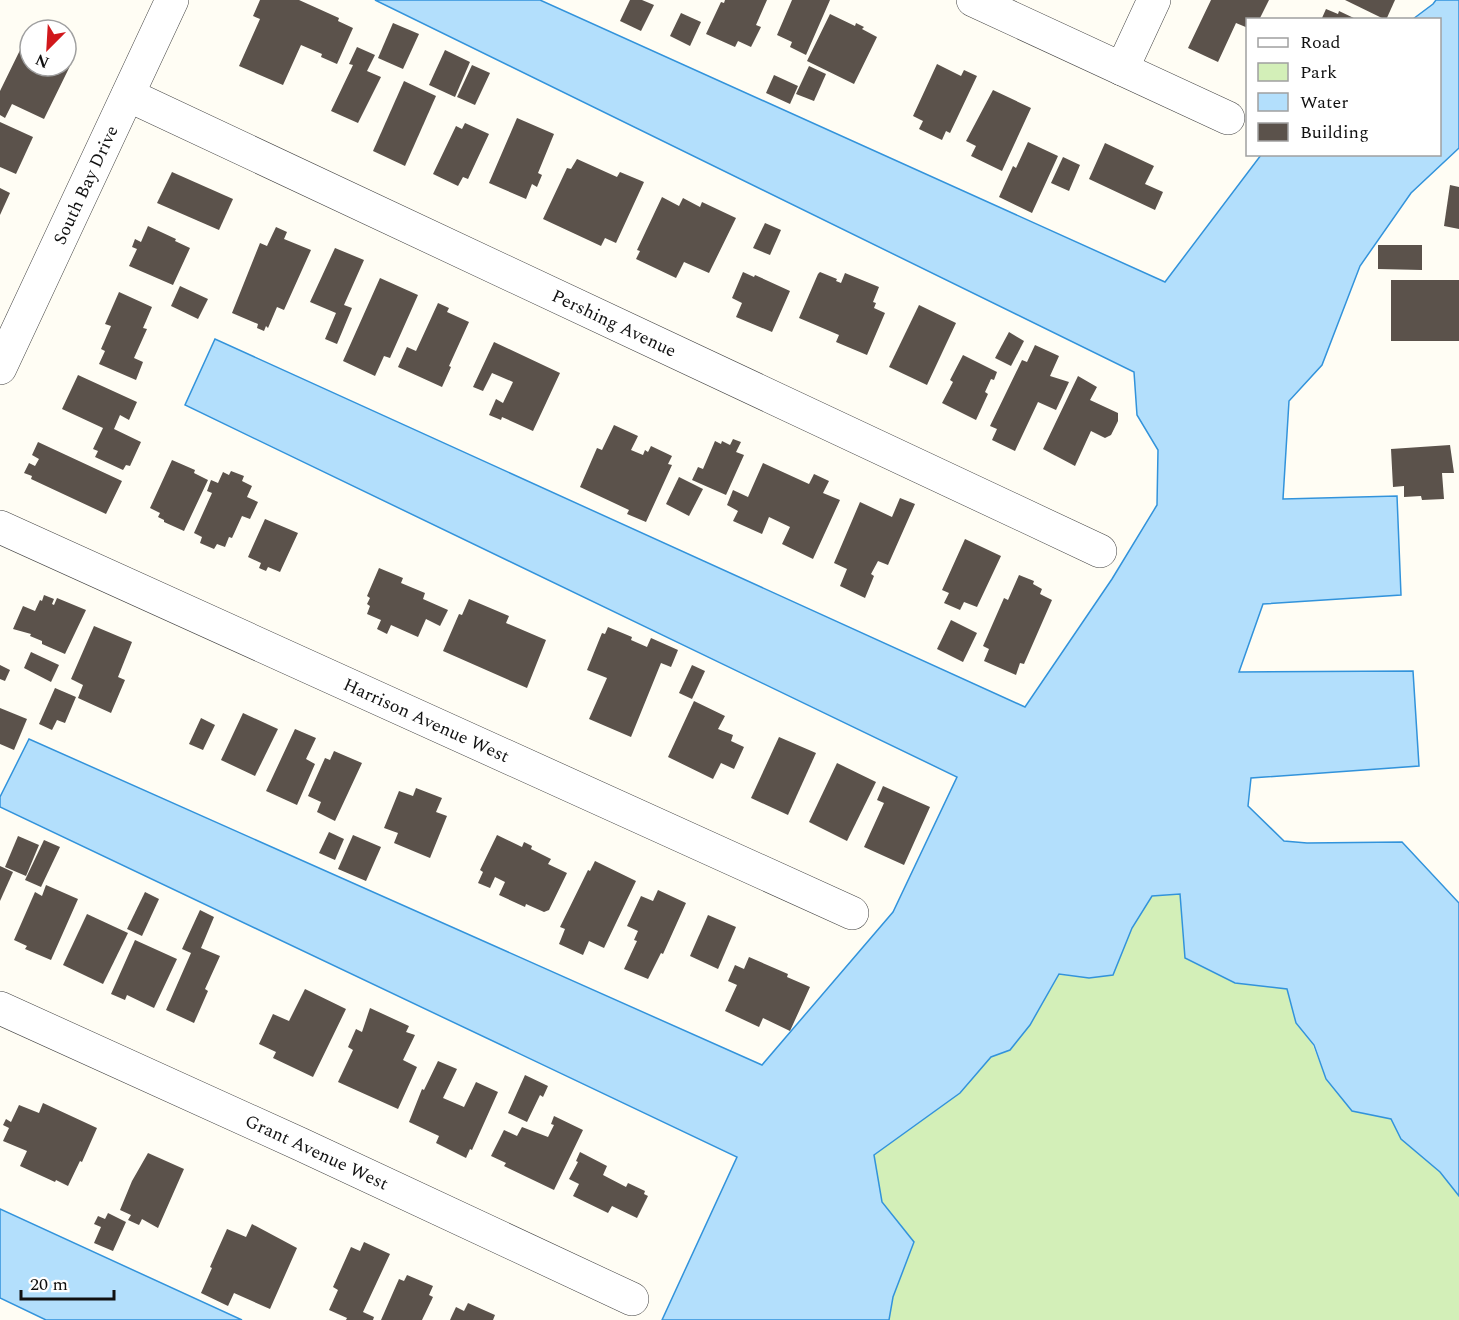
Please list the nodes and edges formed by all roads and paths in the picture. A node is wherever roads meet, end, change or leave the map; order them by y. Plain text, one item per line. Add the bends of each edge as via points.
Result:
1 (172, 0) edge
2 (973, 0) edge
3 (1154, 0) edge
4 (1122, 69) junction
5 (128, 95) junction
6 (1228, 118) dead end
7 (0, 368) edge
8 (0, 527) edge
9 (1100, 551) dead end
10 (852, 913) dead end
11 (0, 1008) edge
12 (632, 1299) dead end

1 - 5 street, South Bay Drive
2 - 4 street
3 - 4 street
4 - 6 street
5 - 7 street, South Bay Drive
5 - 9 street, Pershing Avenue
8 - 10 street, Harrison Avenue West
11 - 12 street, Grant Avenue West

